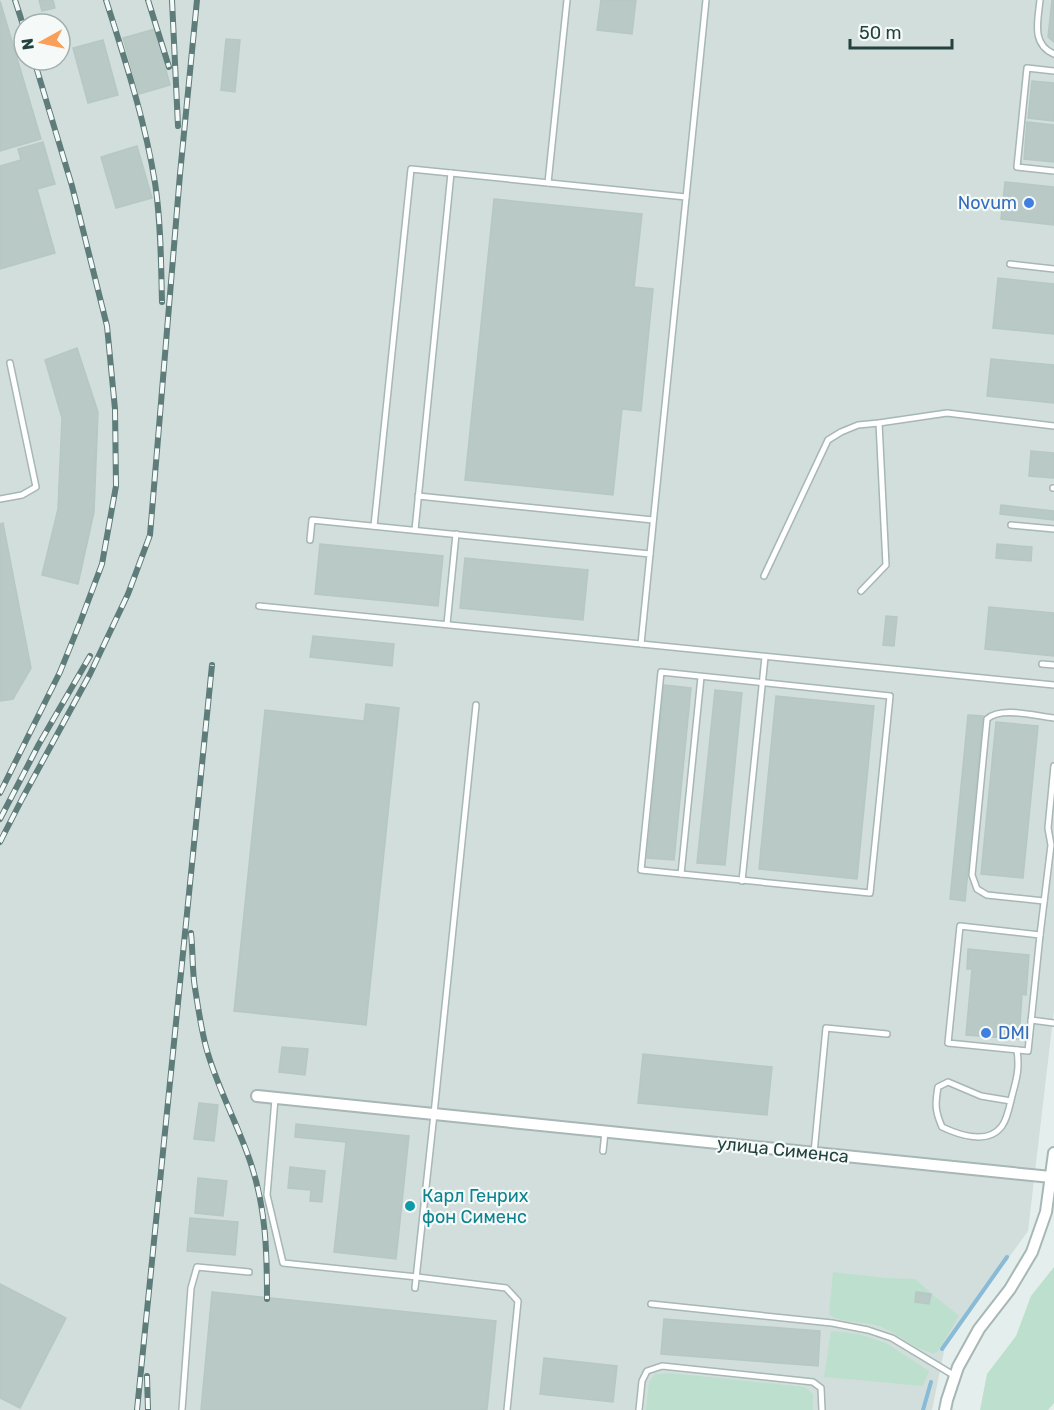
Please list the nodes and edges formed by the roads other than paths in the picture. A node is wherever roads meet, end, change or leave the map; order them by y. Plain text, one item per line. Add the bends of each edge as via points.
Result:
1 (567, 0) edge
2 (706, 0) edge
3 (1040, 0) edge
4 (1054, 54) edge
5 (1054, 71) edge
6 (1054, 171) edge
7 (452, 173) junction
8 (548, 183) junction
9 (686, 197) junction
10 (1010, 264) dead end
11 (1054, 269) edge
12 (10, 363) dead end
13 (879, 423) junction
14 (1054, 426) edge
15 (418, 496) junction
16 (0, 499) edge
17 (653, 520) junction
18 (1011, 525) dead end
19 (374, 526) junction
20 (1054, 529) edge
21 (415, 530) junction
22 (456, 534) junction
23 (310, 540) dead end
24 (650, 554) junction
25 (764, 576) dead end
26 (861, 591) dead end
27 (259, 606) dead end
28 (447, 624) junction
29 (641, 644) junction
30 (765, 657) junction
31 (1042, 664) dead end
32 (1054, 665) edge
33 (701, 676) junction
34 (762, 682) junction
35 (1054, 685) edge
36 (476, 705) dead end
37 (1054, 718) edge
38 (1054, 766) edge
39 (681, 874) junction
40 (742, 880) junction
41 (1044, 901) junction
42 (1040, 935) junction
43 (1031, 1020) junction
44 (1054, 1023) edge
45 (887, 1034) dead end
46 (1017, 1050) junction
47 (257, 1096) dead end
48 (275, 1099) junction
49 (1011, 1101) junction
50 (434, 1114) junction
51 (604, 1132) junction
52 (603, 1151) dead end
53 (814, 1153) junction
54 (1054, 1153) edge
55 (1051, 1177) junction
56 (249, 1272) dead end
57 (417, 1277) junction
58 (415, 1288) dead end
59 (651, 1304) dead end
60 (955, 1376) junction
61 (182, 1410) edge
62 (507, 1410) edge
63 (639, 1410) edge
64 (822, 1410) edge
65 (945, 1410) edge

1 - 8 lane
2 - 9 lane
3 - 4 lane via 1037,34 1040,43
5 - 6 lane via 1027,68 1017,167
7 - 8 lane
7 - 15 lane
7 - 19 lane via 411,169
8 - 9 lane
9 - 17 lane
10 - 11 lane
12 - 16 lane via 36,487 22,495
13 - 14 lane via 947,413
13 - 25 lane via 858,425 828,440
13 - 26 lane via 886,565
15 - 17 lane
15 - 21 lane
17 - 24 lane
18 - 20 lane
19 - 21 lane
19 - 23 lane via 312,520
21 - 22 lane
22 - 24 lane
22 - 28 lane
24 - 29 lane
27 - 28 lane
28 - 29 lane
29 - 30 lane
30 - 34 lane
30 - 35 lane
31 - 32 lane
33 - 34 lane
33 - 39 lane
33 - 39 lane via 661,672 641,870
34 - 40 lane
34 - 40 lane via 890,696 870,893
36 - 50 lane
37 - 41 lane via 1002,712 987,719 972,875 977,890 987,895
38 - 41 lane
39 - 40 lane
41 - 42 lane
42 - 43 lane
42 - 46 lane via 960,926 948,1043
43 - 44 lane
43 - 46 lane via 1028,1051
45 - 53 lane via 826,1028
46 - 49 lane via 1019,1066
47 - 48 street, улица Сименса
48 - 50 street, улица Сименса
48 - 57 lane via 267,1195 283,1263
49 - 49 lane via 1001,1128 988,1136 969,1137 942,1127 935,1102 938,1087 948,1082 981,1096
50 - 51 street, улица Сименса
50 - 57 lane
51 - 52 lane
51 - 53 street, улица Сименса
53 - 55 street, улица Сименса
54 - 55 street
55 - 60 street via 1046,1212 1032,1252 980,1329
56 - 61 lane via 197,1267 191,1288
57 - 58 lane
57 - 62 lane via 506,1288 518,1301
59 - 60 lane via 868,1330 892,1338
60 - 65 street
63 - 64 lane via 647,1371 662,1366 813,1382 821,1388

